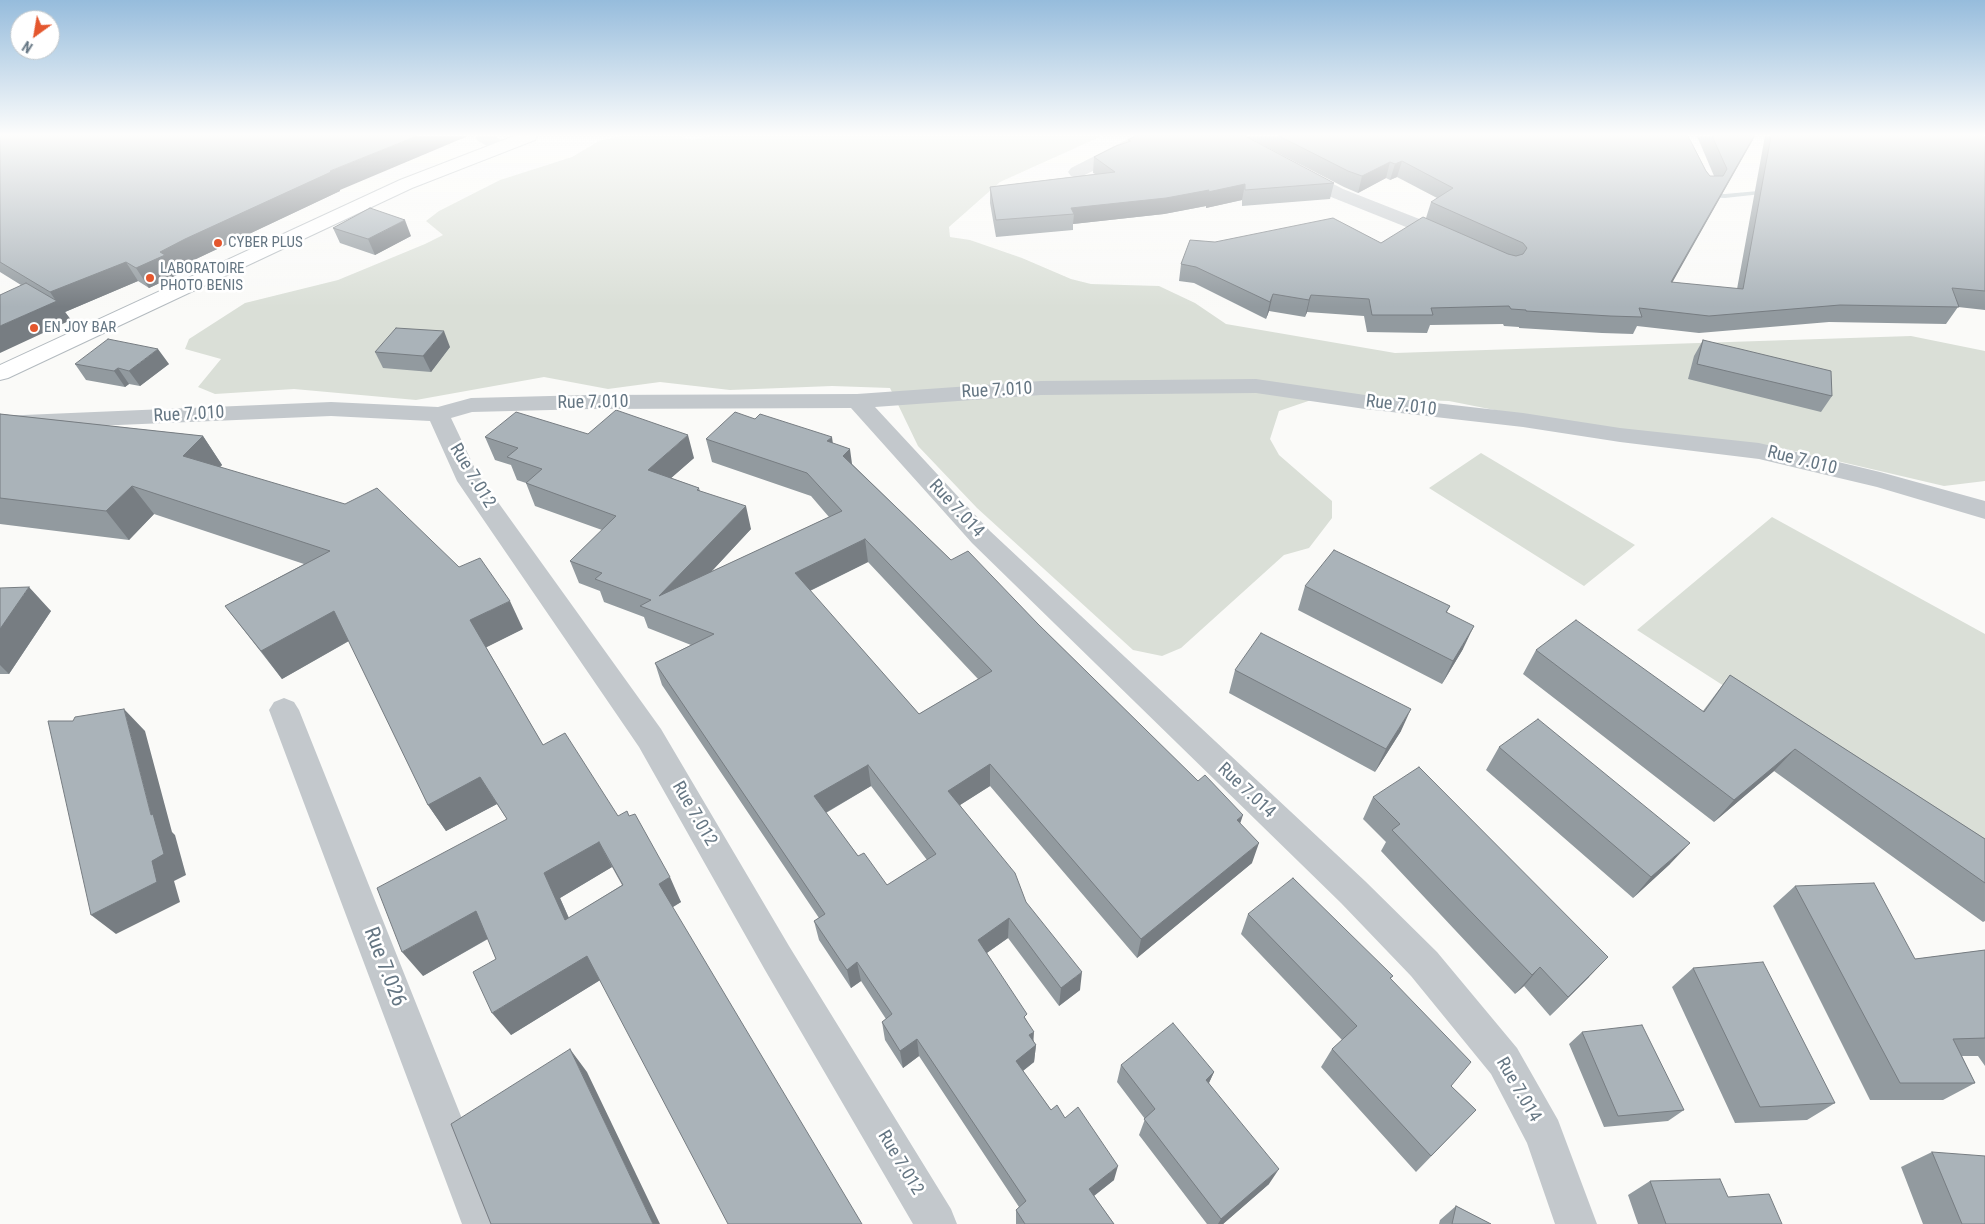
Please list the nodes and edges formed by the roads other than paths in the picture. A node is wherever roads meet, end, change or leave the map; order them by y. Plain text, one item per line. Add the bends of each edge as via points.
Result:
1 (386, 193) edge
2 (1337, 193) edge
3 (1465, 245) edge
4 (0, 373) edge
5 (856, 401) junction
6 (438, 414) junction
7 (0, 423) edge
8 (1985, 510) edge
9 (284, 710) dead end
10 (483, 1224) edge
11 (936, 1224) edge
12 (1576, 1224) edge

1 - 4 main road
2 - 3 street
5 - 6 street, Rue 7.010 via 471,405
5 - 8 street, Rue 7.010 via 1040,388 1256,386 1759,451 1880,480
5 - 12 street, Rue 7.014 via 981,537 1353,892 1424,964 1504,1061 1544,1134
6 - 7 street, Rue 7.010 via 331,409
6 - 11 street, Rue 7.012 via 466,475 650,738
9 - 10 street, Rue 7.026

